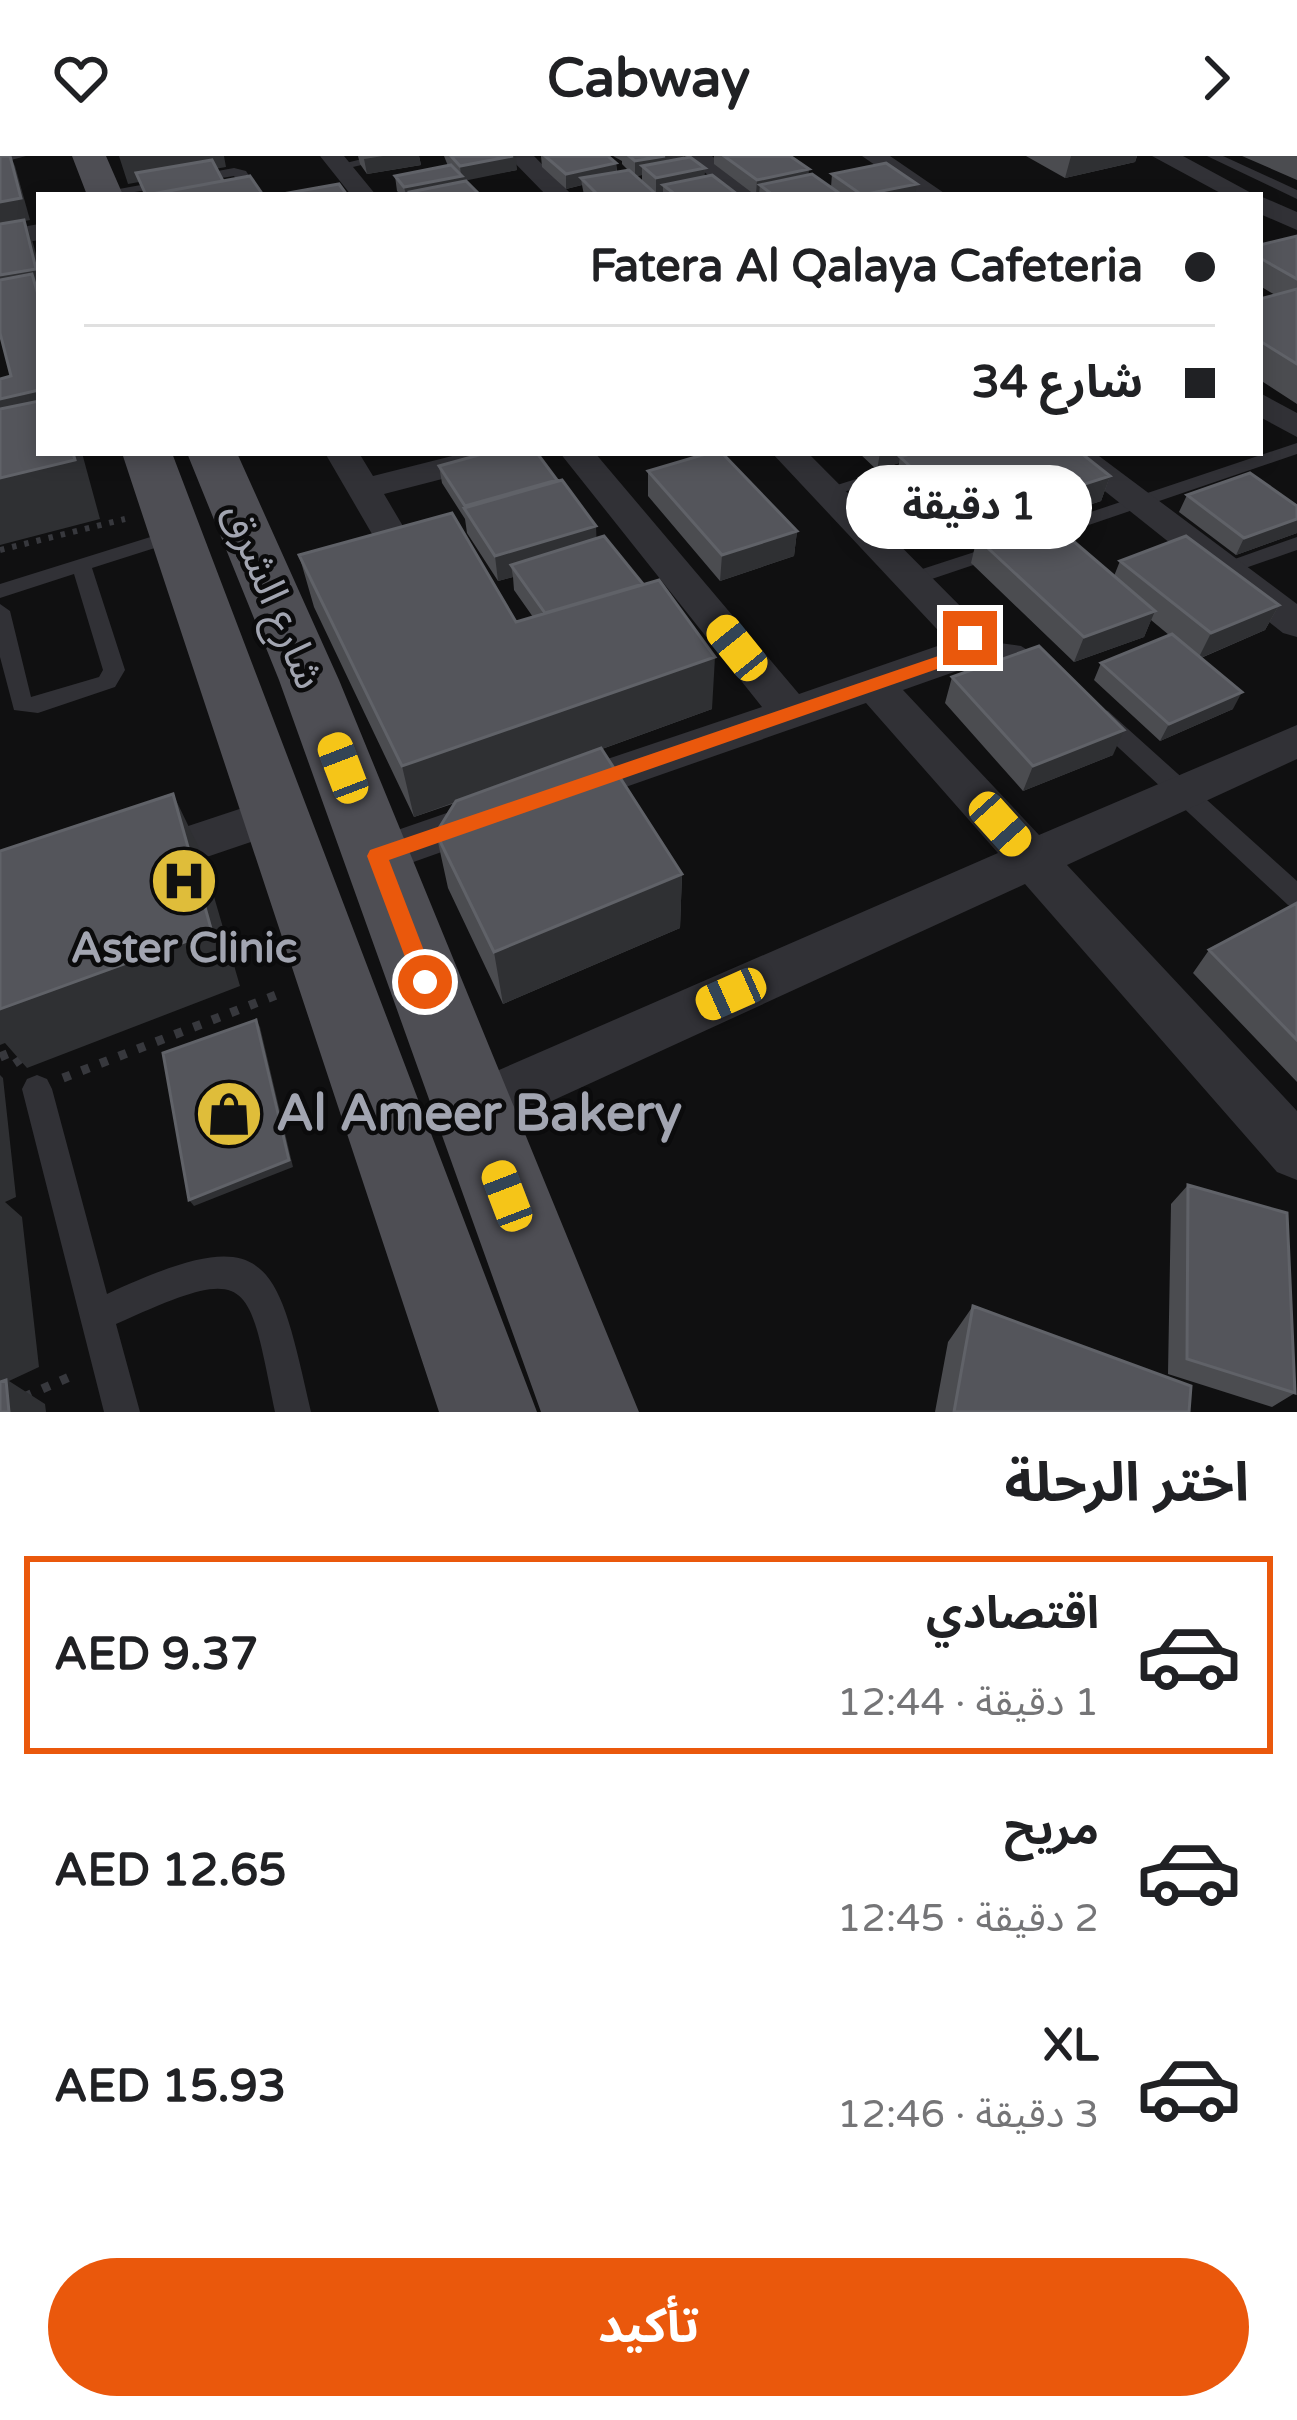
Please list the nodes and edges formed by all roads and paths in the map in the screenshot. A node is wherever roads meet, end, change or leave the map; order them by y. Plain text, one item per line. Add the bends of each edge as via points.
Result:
1 (20, 156) edge
2 (89, 156) edge
3 (394, 156) edge
4 (520, 156) edge
5 (697, 156) edge
6 (932, 156) edge
7 (1164, 156) edge
8 (1213, 156) edge
9 (0, 160) edge
10 (881, 160) edge
11 (336, 161) edge
12 (103, 192) edge
13 (116, 192) edge
14 (252, 192) edge
15 (362, 192) edge
16 (557, 192) edge
17 (744, 192) edge
18 (930, 192) edge
19 (1237, 192) edge
20 (1297, 195) edge
21 (1263, 206) edge
22 (1297, 226) edge
23 (36, 233) edge
24 (1263, 238) edge
25 (0, 239) edge
26 (1263, 406) edge
27 (1297, 427) edge
28 (1297, 448) edge
29 (213, 456) edge
30 (344, 456) edge
31 (492, 456) edge
32 (579, 456) edge
33 (791, 456) edge
34 (949, 456) edge
35 (1078, 456) edge
36 (156, 481) edge
37 (363, 489) junction
38 (827, 491) junction
39 (1138, 502) junction
40 (392, 538) edge
41 (1297, 543) edge
42 (0, 550) edge
43 (81, 564) junction
44 (1225, 569) junction
45 (914, 579) junction
46 (0, 591) edge
47 (0, 611) edge
48 (1297, 624) edge
49 (970, 646) junction
50 (873, 684) junction
51 (790, 713) junction
52 (1297, 741) edge
53 (1182, 793) junction
54 (276, 815) junction
55 (377, 856) junction
56 (1032, 860) junction
57 (85, 879) edge
58 (1297, 897) edge
59 (332, 973) junction
60 (0, 1057) edge
61 (37, 1089) junction
62 (473, 1109) junction
63 (1297, 1152) edge
64 (96, 1316) junction
65 (108, 1361) junction
66 (0, 1406) edge
67 (122, 1412) edge
68 (293, 1412) edge
69 (488, 1412) edge
70 (590, 1412) edge

1 - 9 lane
2 - 12 main road
3 - 11 lane
4 - 16 street
5 - 17 street
6 - 10 street
7 - 19 street
8 - 20 lane
10 - 18 street
11 - 15 street
13 - 14 lane via 234,172
21 - 22 street
22 - 24 street
23 - 25 street
26 - 27 street
28 - 39 lane
29 - 55 main road, شارع الشرق
30 - 37 street
31 - 37 street
32 - 51 street
33 - 38 street
34 - 38 lane
35 - 39 street
36 - 42 path
36 - 43 lane
36 - 54 main road, شارع الشرق
37 - 40 street
38 - 45 street
39 - 44 street
39 - 45 lane
41 - 44 lane
43 - 46 lane
43 - 47 lane via 114,670 107,682 22,704
44 - 48 street
45 - 49 street
49 - 50 street
49 - 53 lane via 1033,659
50 - 51 street
50 - 56 street
51 - 55 street
52 - 53 street
53 - 56 street
53 - 58 lane
54 - 57 street
54 - 59 main road, شارع الشرق
55 - 62 main road, شارع الشرق
56 - 62 street
56 - 63 street
59 - 61 path
59 - 69 main road, شارع الشرق
60 - 61 path via 12,1052
61 - 64 lane
62 - 70 main road, شارع الشرق
64 - 65 lane
64 - 68 lane via 214,1270 239,1272 258,1286 267,1309
65 - 66 path
65 - 67 lane

